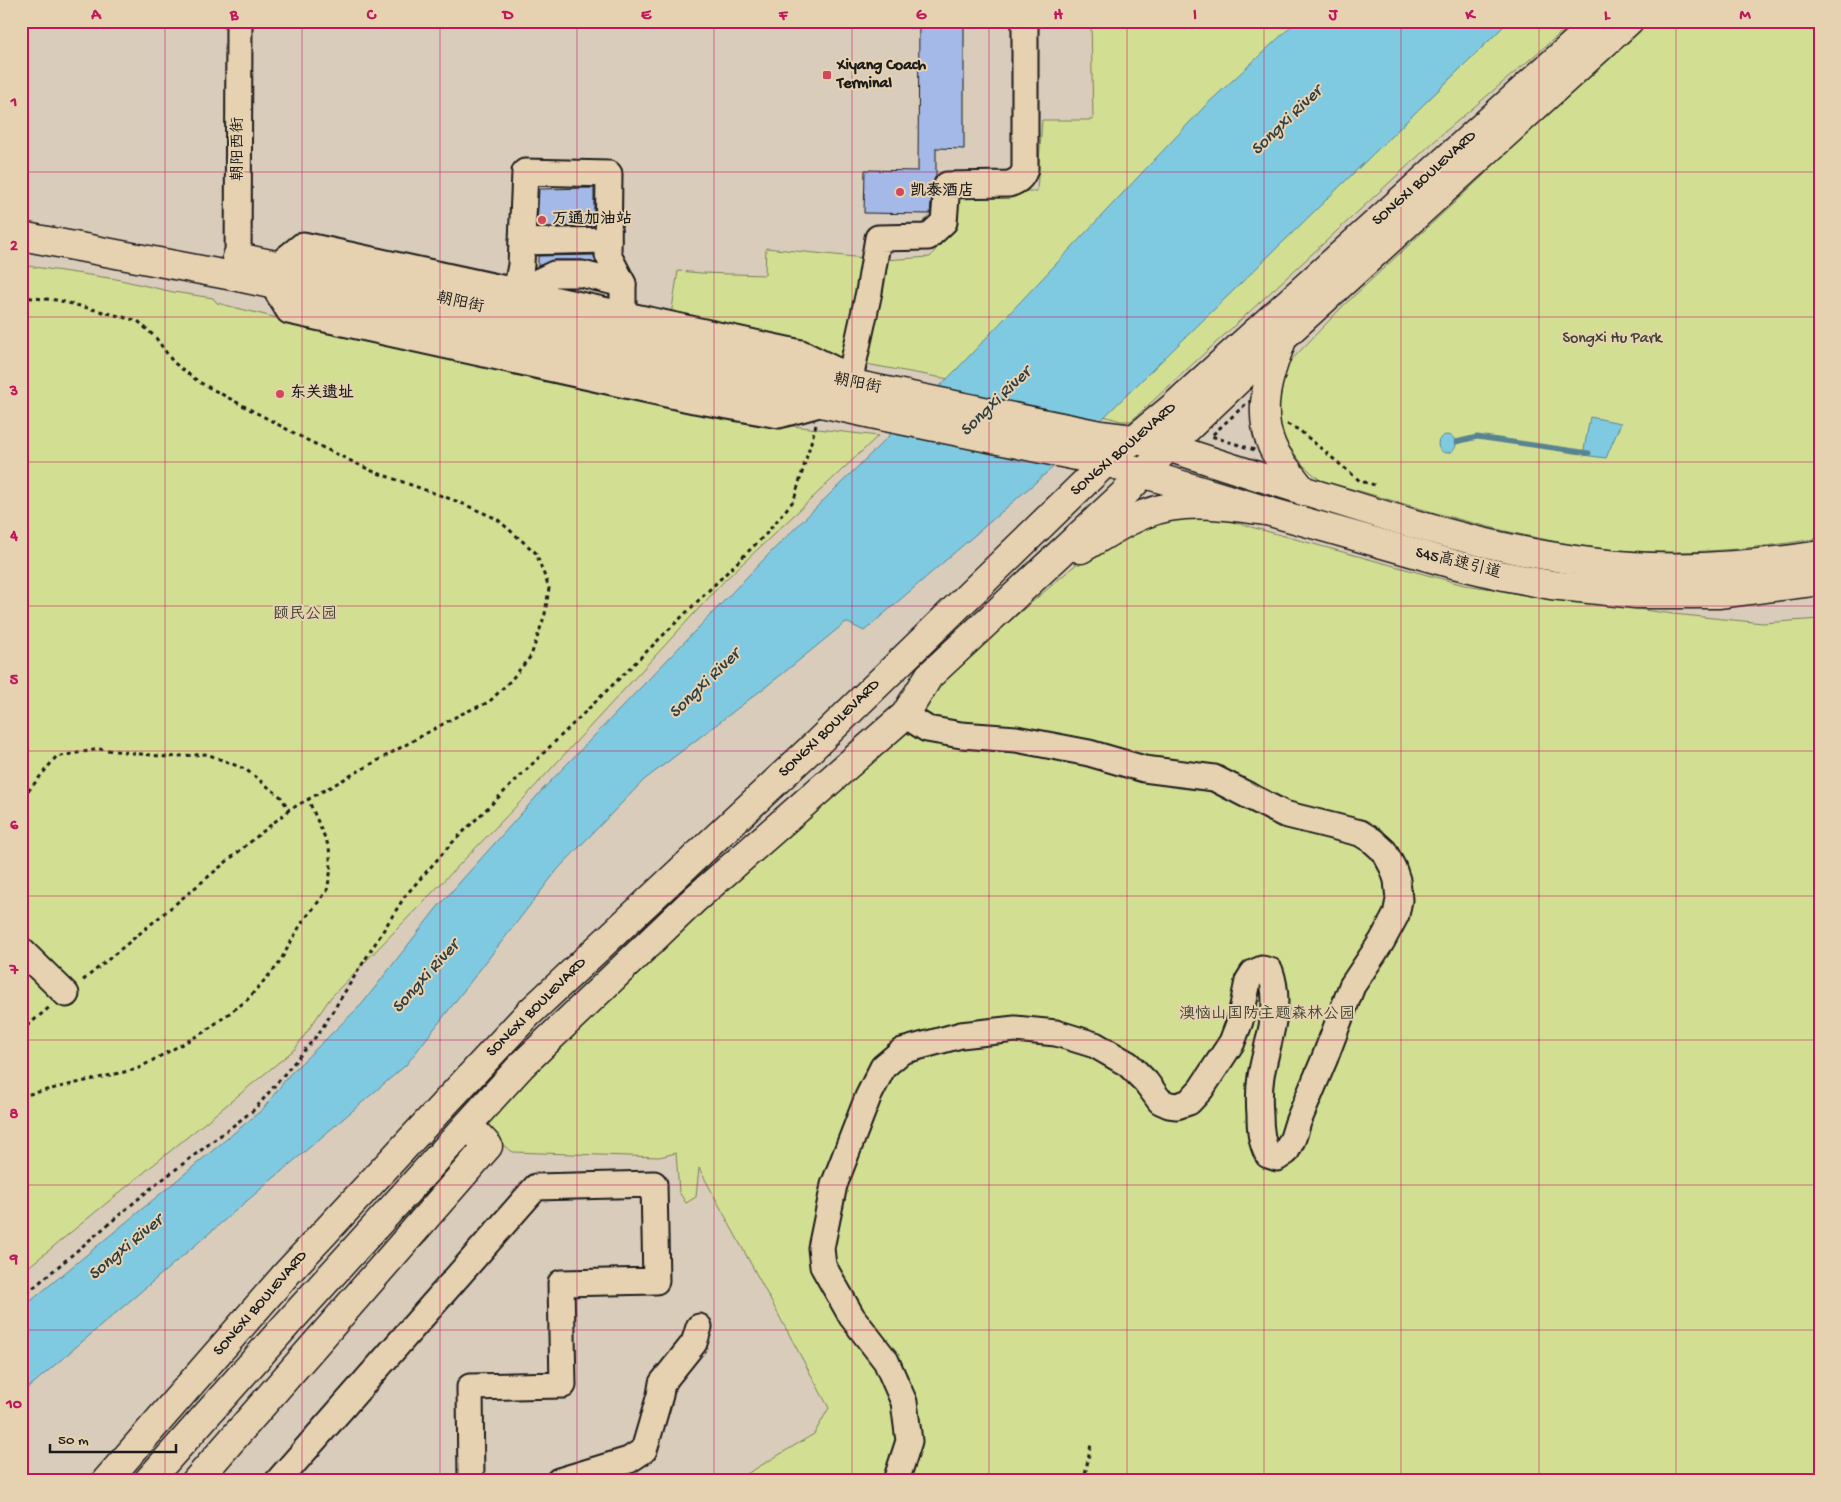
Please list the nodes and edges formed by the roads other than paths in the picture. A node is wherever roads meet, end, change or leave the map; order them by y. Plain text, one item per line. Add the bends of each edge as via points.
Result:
1 (239, 21) edge
2 (1025, 21) edge
3 (1599, 21) edge
4 (1630, 21) edge
5 (21, 220) edge
6 (21, 236) edge
7 (608, 240) junction
8 (522, 253) junction
9 (238, 267) junction
10 (275, 276) junction
11 (481, 284) junction
12 (623, 284) junction
13 (453, 290) junction
14 (516, 292) junction
15 (621, 337) junction
16 (1284, 337) junction
17 (856, 383) junction
18 (823, 403) junction
19 (1100, 435) joint
20 (1133, 439) junction
21 (1168, 447) junction
22 (1077, 456) joint
23 (1106, 462) junction
24 (1144, 475) junction
25 (1304, 490) junction
26 (1267, 511) junction
27 (1820, 555) edge
28 (1031, 581) junction
29 (1820, 581) edge
30 (905, 715) junction
31 (21, 950) edge
32 (66, 994) road end
33 (468, 1124) junction
34 (699, 1327) dead end
35 (106, 1481) edge
36 (148, 1481) edge
37 (196, 1481) edge
38 (278, 1481) edge
39 (471, 1481) edge
40 (559, 1481) edge
41 (896, 1481) edge

1 - 9 street, 朝阳西街
2 - 17 street via 1025,169 1022,176 1009,184 947,185 944,222 928,237 878,238
3 - 20 main road, SONGXI BOULEVARD via 1172,408
4 - 16 main road, SONGXI BOULEVARD
5 - 9 main road, 朝阳街 via 53,224
6 - 9 main road, 朝阳街
7 - 8 street
7 - 8 street via 609,174 525,172
7 - 12 street via 608,255
8 - 11 street
8 - 14 street
9 - 10 main road, 朝阳街
10 - 13 main road, 朝阳街
10 - 15 main road, 朝阳街
10 - 18 street via 290,311 694,400 779,415
11 - 13 street
11 - 14 street
12 - 14 street via 582,274 554,274
12 - 15 street
13 - 15 main road, 朝阳街
14 - 15 street
15 - 17 main road, 朝阳街
15 - 18 main road, 朝阳街
16 - 21 main road, SONGXI BOULEVARD
16 - 25 main road via 1266,388 1264,417 1272,446
17 - 19 main road, 朝阳街
18 - 22 main road, 朝阳街
19 - 20 main road, S45高速引道
20 - 21 main road, S45高速引道
20 - 23 main road, SONGXI BOULEVARD
21 - 24 main road, SONGXI BOULEVARD
21 - 25 main road, S45高速引道
22 - 23 main road, S45高速引道
23 - 24 main road, S45高速引道
23 - 35 main road, SONGXI BOULEVARD via 815,744 528,1014 288,1272
24 - 26 main road, S45高速引道
24 - 28 main road, SONGXI BOULEVARD
25 - 27 main road, S45高速引道 via 1496,546 1588,561 1650,567 1715,567
26 - 28 main road via 1192,504 1159,509 1127,522
26 - 29 main road, S45高速引道 via 1453,564 1594,590 1636,594 1718,594
28 - 30 main road, SONGXI BOULEVARD via 929,676
30 - 33 main road, SONGXI BOULEVARD via 695,899 521,1066
30 - 41 street via 927,729 1016,740 1089,753 1144,769 1214,778 1284,814 1360,833 1373,841 1393,868 1399,900 1396,915 1382,941 1352,986 1293,1138 1286,1152 1277,1158 1268,1155 1260,1127 1261,1076 1274,1025 1276,999 1270,971 1262,969 1253,973 1248,981 1232,1042 1200,1090 1189,1102 1177,1106 1160,1101 1128,1064 1095,1044 1056,1033 1016,1029 961,1036 902,1051 883,1067 834,1185 822,1248 823,1266 852,1318 886,1361 904,1402 909,1441
31 - 32 street
33 - 36 main road, SONGXI BOULEVARD
33 - 37 main road via 488,1146
34 - 40 street via 694,1343 662,1382 644,1450 628,1460
38 - 39 street via 536,1187 654,1184 656,1281 561,1283 563,1385 470,1387

